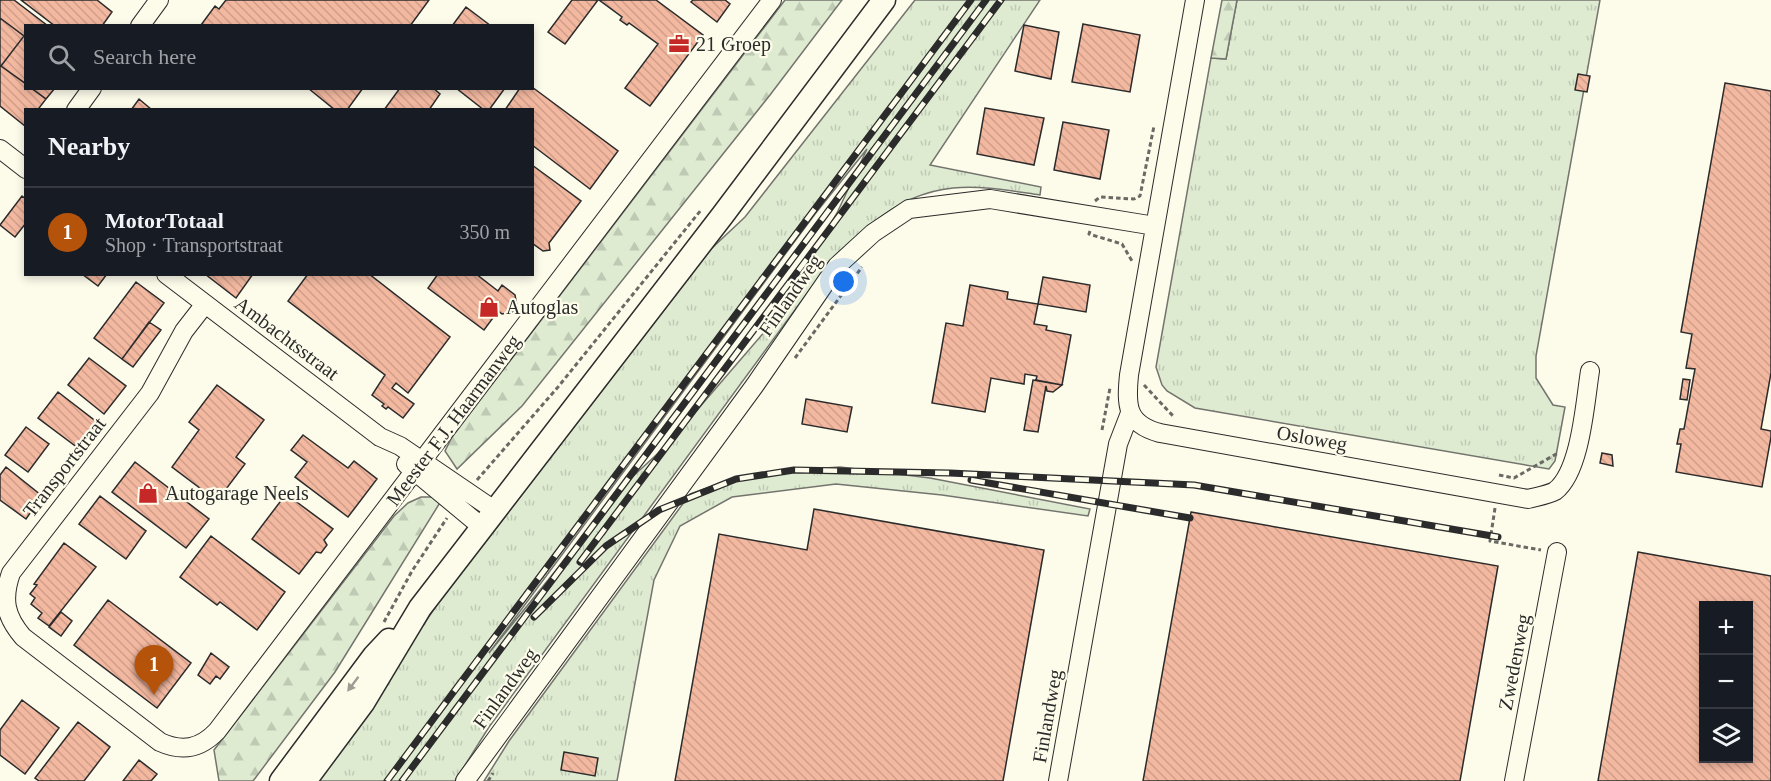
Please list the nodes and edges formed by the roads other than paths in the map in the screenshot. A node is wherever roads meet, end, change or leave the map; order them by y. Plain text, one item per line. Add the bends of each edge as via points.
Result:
1 (159, 0) edge
2 (771, 0) edge
3 (884, 0) edge
4 (1195, 0) edge
5 (141, 24) edge
6 (91, 90) edge
7 (77, 108) edge
8 (0, 149) edge
9 (24, 167) edge
10 (1155, 226) junction
11 (169, 276) edge
12 (205, 304) junction
13 (1590, 371) dead end
14 (1130, 413) junction
15 (418, 466) junction
16 (488, 518) junction
17 (1557, 552) road end
18 (420, 608) junction
19 (160, 742) joint
20 (281, 781) edge
21 (305, 781) edge
22 (465, 781) edge
23 (1058, 781) edge
24 (1514, 781) edge

1 - 5 street
2 - 15 street, Meester F.J. Haarmanweg
3 - 16 main road
4 - 10 street
6 - 7 street
8 - 9 street
10 - 14 street via 1130,375
10 - 22 street, Finlandweg via 990,199 909,209 873,233 837,266 755,385
11 - 12 street, Ambachtsstraat
12 - 15 street, Ambachtsstraat via 380,437 396,455
12 - 19 street, Transportstraat via 183,331 150,393 10,573 5,589 5,607 11,623 23,637
13 - 14 street, Osloweg via 1569,471 1554,491 1528,499 1160,433 1137,423
14 - 23 street, Finlandweg via 1118,444
15 - 16 street, Ambachtsstraat
15 - 16 street, Ambachtsstraat via 468,492
15 - 19 street, Meester F.J. Haarmanweg via 217,731 203,743 184,749
16 - 18 main road
17 - 24 street, Zwedenweg
18 -> 20 main road via 374,656
18 - 21 main road via 363,703

